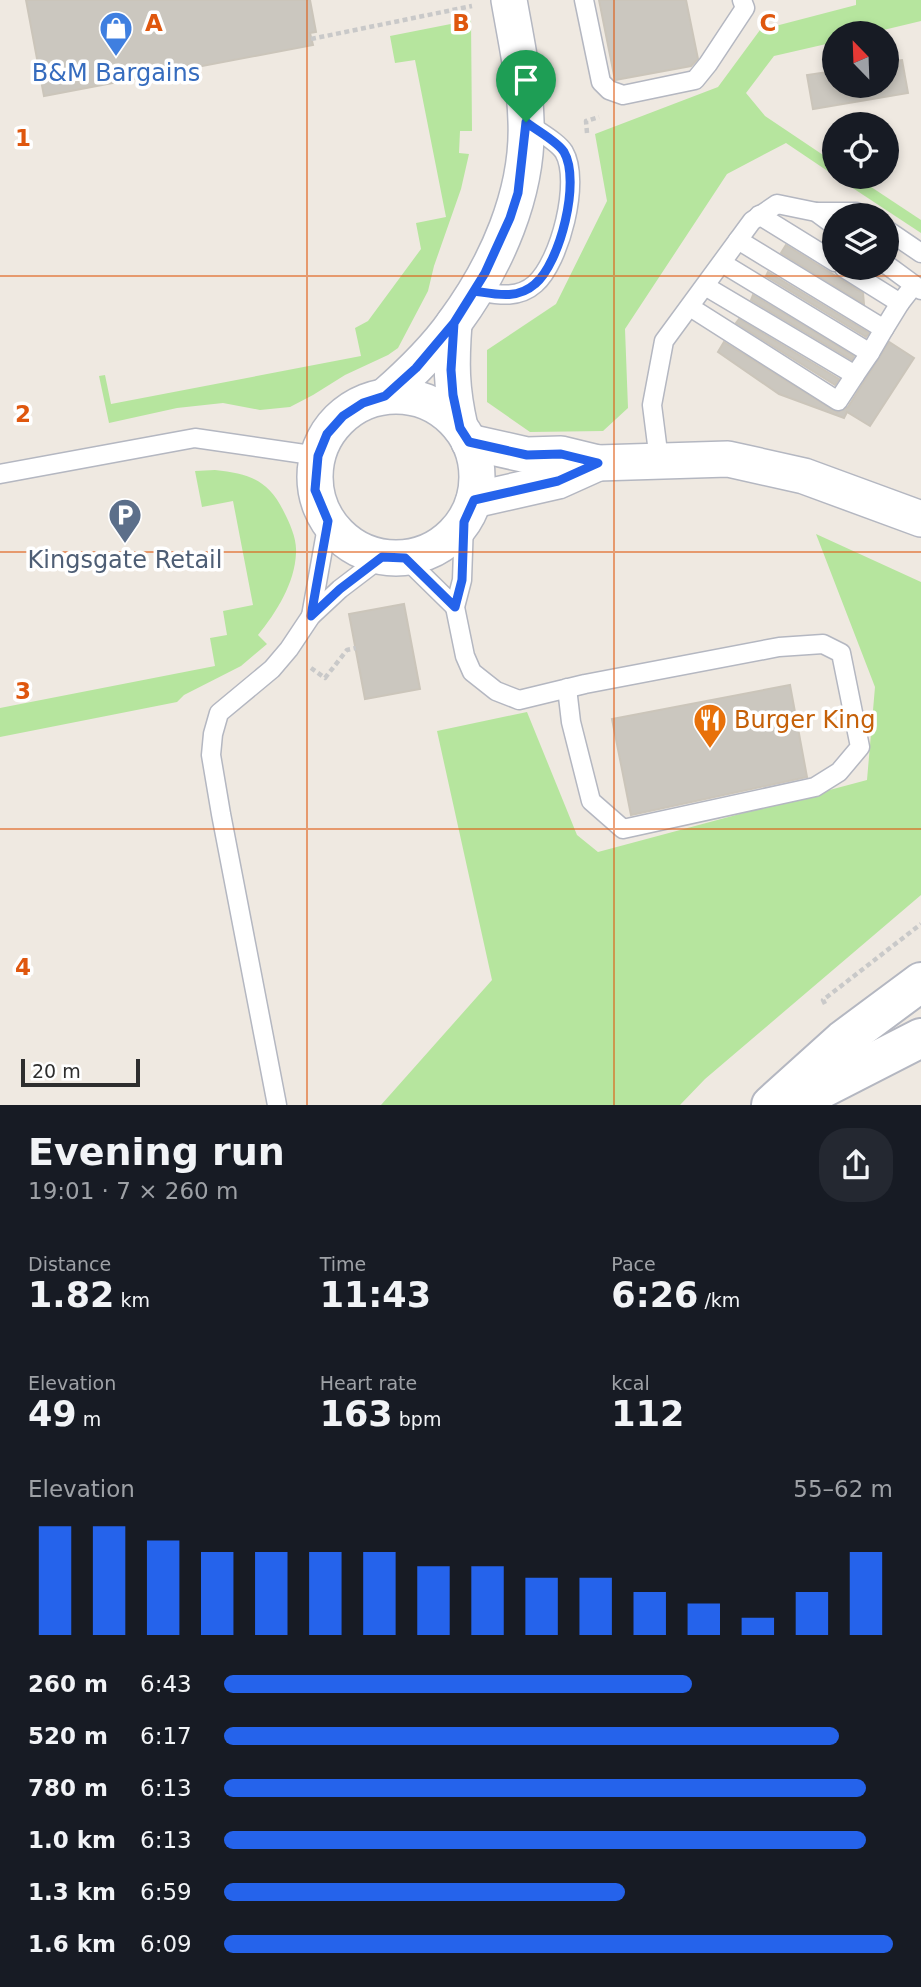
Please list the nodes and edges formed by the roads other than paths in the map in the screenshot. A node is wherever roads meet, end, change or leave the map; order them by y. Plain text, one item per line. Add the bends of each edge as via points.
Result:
1 (584, 0) edge
2 (742, 0) edge
3 (493, 3) edge
4 (526, 122) junction
5 (816, 212) junction
6 (822, 212) edge
7 (759, 215) junction
8 (822, 216) edge
9 (899, 238) edge
10 (738, 240) junction
11 (921, 253) edge
12 (822, 254) edge
13 (722, 263) junction
14 (899, 274) edge
15 (863, 280) edge
16 (705, 286) junction
17 (917, 288) edge
18 (474, 291) junction
19 (900, 303) junction
20 (690, 307) junction
21 (454, 323) junction
22 (884, 329) junction
23 (870, 353) junction
24 (855, 374) junction
25 (385, 396) junction
26 (465, 435) junction
27 (318, 456) junction
28 (659, 460) junction
29 (598, 463) junction
30 (0, 474) edge
31 (469, 511) junction
32 (921, 519) edge
33 (328, 521) junction
34 (393, 558) junction
35 (455, 607) junction
36 (311, 616) junction
37 (567, 688) junction
38 (921, 982) edge
39 (921, 1038) edge
40 (277, 1105) edge
41 (771, 1105) edge
42 (790, 1105) edge

1 - 2 lane via 601,82 623,95 695,80 745,8
3 - 4 street via 518,51
4 - 18 street via 518,193 501,241
4 - 18 lane via 563,150 569,166 571,197 555,253 536,284 509,296
5 - 6 lane
5 - 7 lane via 777,204
5 - 8 lane
7 - 10 lane
7 - 12 lane
9 - 11 lane
10 - 13 lane
10 - 22 lane
13 - 16 lane
13 - 23 lane
14 - 17 lane
15 - 19 lane
16 - 20 lane
16 - 24 lane
17 - 19 lane
18 - 21 street
19 - 22 lane
20 - 24 lane via 838,401
20 - 28 lane via 664,341 652,405
21 - 25 street
21 - 26 street via 453,395
22 - 23 lane
23 - 24 lane
25 - 26 street via 427,402 445,412
25 - 27 street via 343,416 327,434
26 - 29 street via 527,455 561,454
26 - 31 street via 477,475
27 - 30 lane via 195,438
27 - 33 street via 315,490
28 - 29 street
28 - 32 street via 728,459 758,464
29 - 31 street
31 - 34 street via 448,540 428,552
31 - 35 lane
33 - 34 street via 351,545
33 - 36 lane
34 - 35 lane
34 - 36 lane via 340,589
35 - 37 lane via 472,672 496,691 519,700
36 - 40 lane via 272,669 219,713 211,755
37 - 37 lane via 766,649 823,644 841,653 860,747 839,772 815,787 623,829 591,801
38 - 41 street via 843,1040
39 - 42 street

